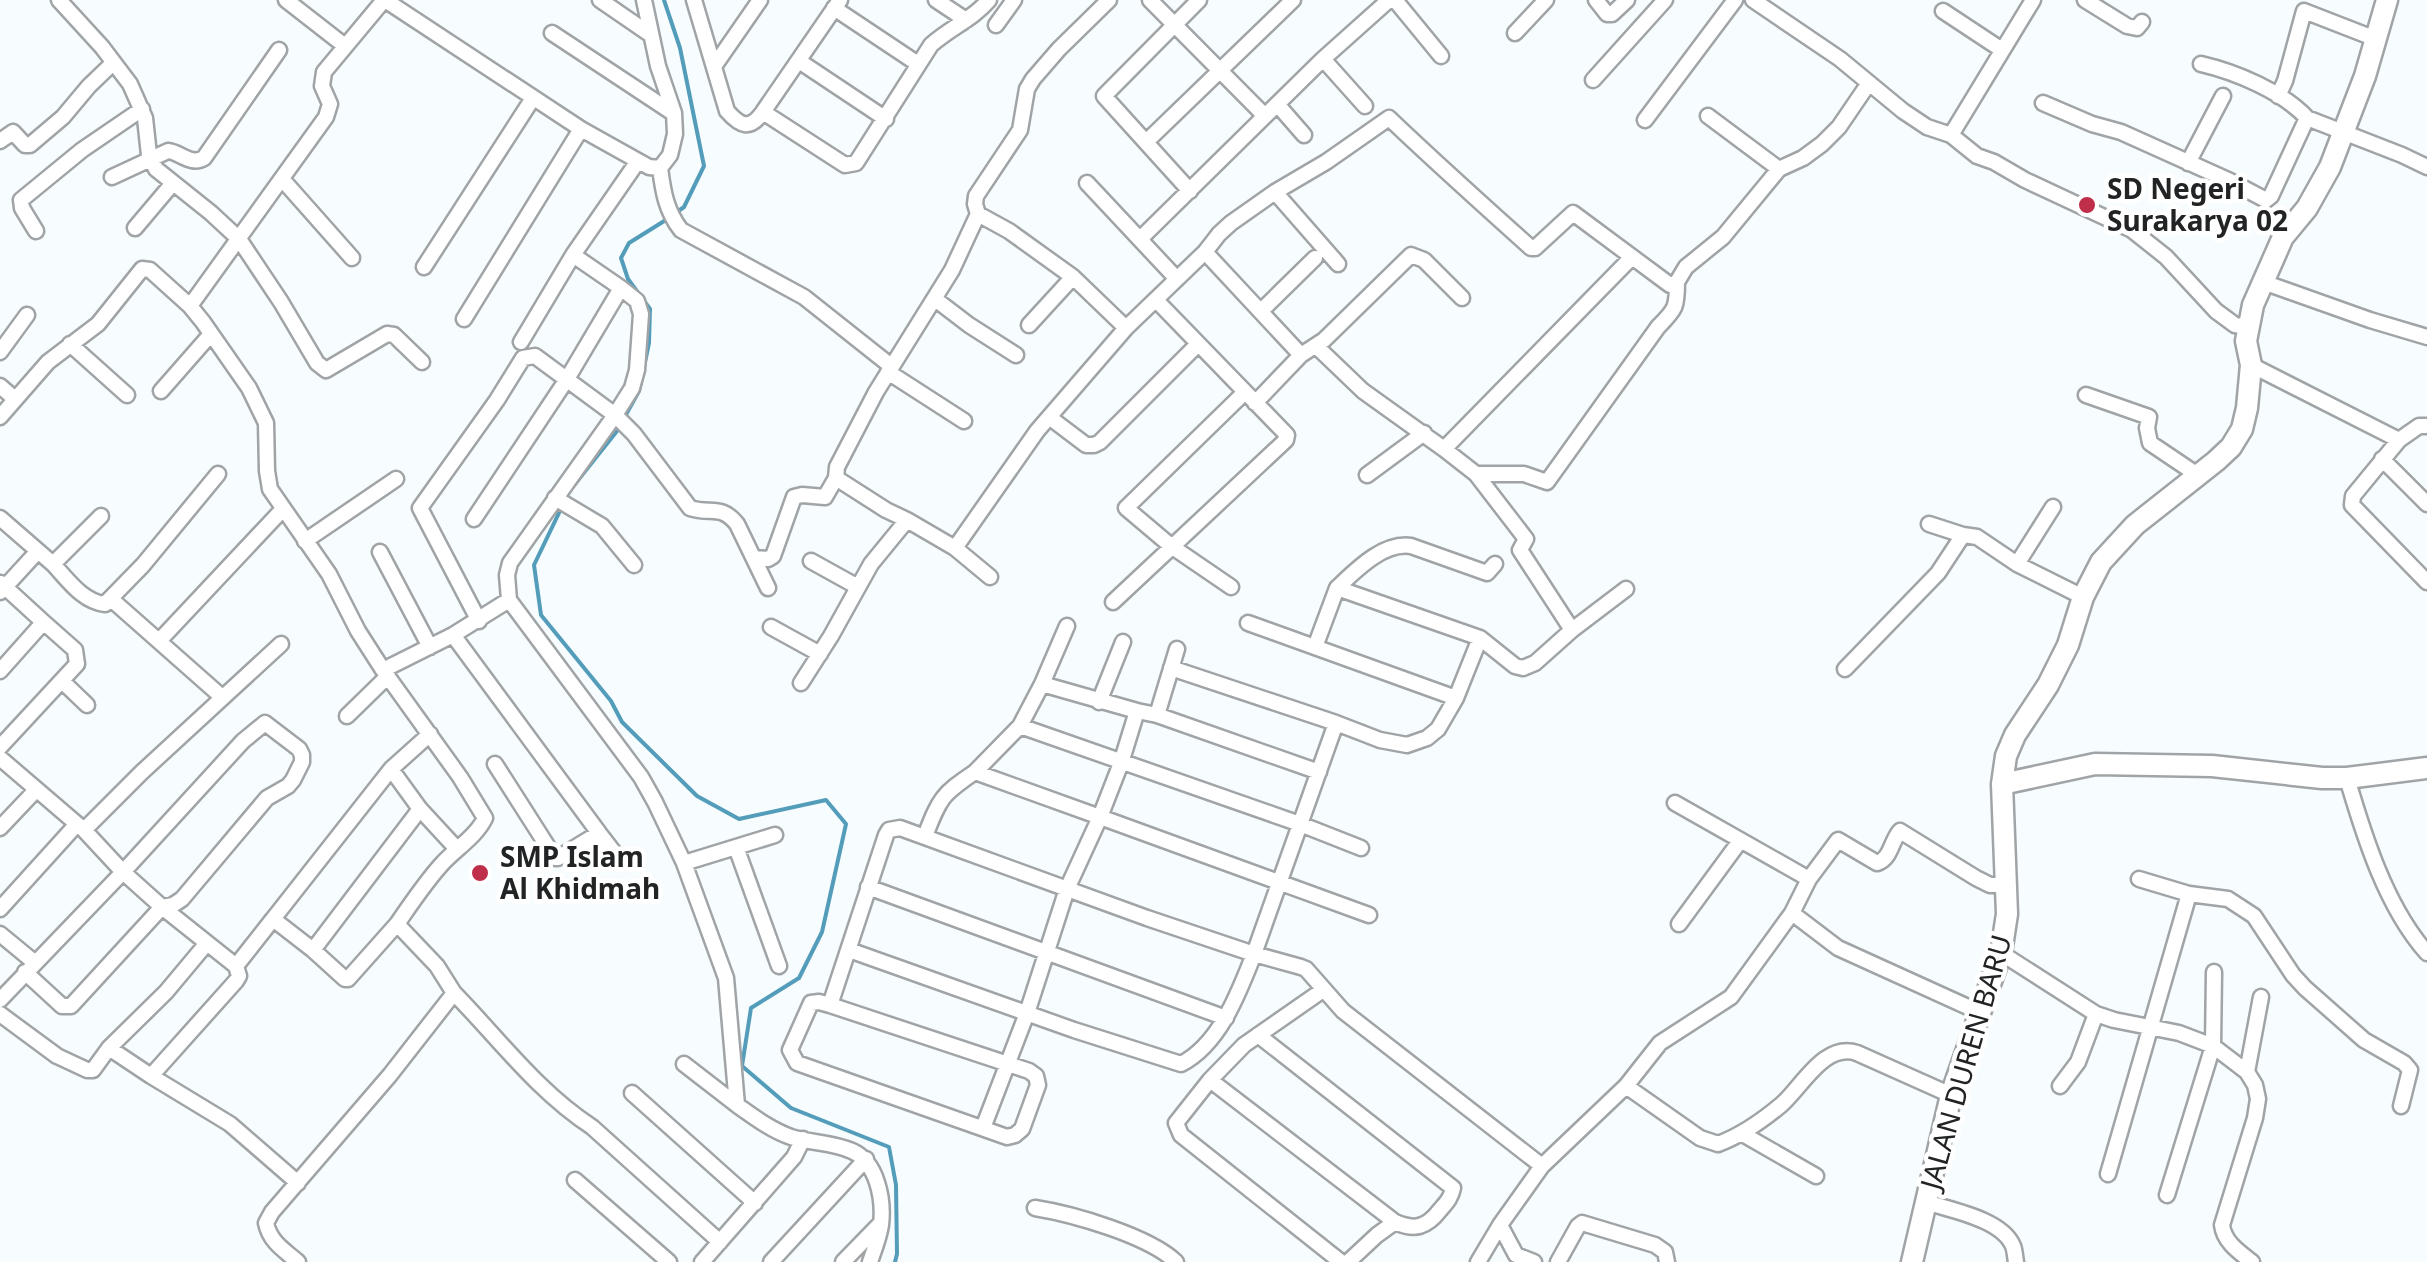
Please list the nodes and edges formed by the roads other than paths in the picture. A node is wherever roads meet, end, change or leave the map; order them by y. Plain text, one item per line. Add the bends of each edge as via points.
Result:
1 (58, 0) edge
2 (286, 0) edge
3 (384, 0) edge
4 (600, 0) edge
5 (644, 0) edge
6 (694, 0) edge
7 (760, 0) edge
8 (936, 0) edge
9 (990, 0) edge
10 (1014, 0) edge
11 (1108, 0) edge
12 (1150, 0) edge
13 (1199, 0) edge
14 (1293, 0) edge
15 (1392, 0) edge
16 (1546, 0) edge
17 (1596, 0) edge
18 (1626, 0) edge
19 (1665, 0) edge
20 (1735, 0) edge
21 (1753, 0) edge
22 (2033, 0) edge
23 (2085, 0) edge
24 (2387, 0) edge
25 (837, 4) edge
26 (1944, 11) dead end
27 (966, 20) junction
28 (2142, 22) dead end
29 (996, 25) dead end
30 (1175, 25) junction
31 (552, 33) dead end
32 (1515, 33) dead end
33 (651, 35) junction
34 (2376, 39) junction
35 (345, 46) junction
36 (279, 50) dead end
37 (2002, 50) junction
38 (1441, 56) dead end
39 (1323, 59) junction
40 (799, 61) junction
41 (113, 63) junction
42 (918, 64) junction
43 (2201, 64) dead end
44 (715, 65) junction
45 (1220, 68) junction
46 (1593, 80) dead end
47 (1869, 83) junction
48 (2223, 96) dead end
49 (2278, 96) junction
50 (533, 98) junction
51 (1277, 104) junction
52 (2044, 104) dead end
53 (1365, 106) dead end
54 (142, 109) junction
55 (763, 112) junction
56 (674, 113) junction
57 (1265, 116) junction
58 (1708, 116) dead end
59 (2308, 118) junction
60 (886, 119) junction
61 (1644, 120) dead end
62 (581, 129) junction
63 (2344, 133) junction
64 (1951, 134) junction
65 (1304, 135) dead end
66 (0, 141) edge
67 (1146, 142) junction
68 (150, 160) junction
69 (638, 161) junction
70 (2188, 163) junction
71 (2427, 167) edge
72 (660, 168) junction
73 (1779, 169) junction
74 (112, 177) dead end
75 (282, 179) junction
76 (173, 183) junction
77 (1087, 183) dead end
78 (1190, 191) junction
79 (1275, 192) junction
80 (978, 214) junction
81 (136, 228) dead end
82 (36, 231) dead end
83 (238, 239) junction
84 (1140, 239) junction
85 (1204, 252) junction
86 (573, 255) junction
87 (1632, 257) junction
88 (352, 258) dead end
89 (1315, 258) dead end
90 (1338, 264) dead end
91 (424, 267) dead end
92 (1073, 277) junction
93 (1176, 278) junction
94 (1677, 282) junction
95 (2263, 282) junction
96 (621, 288) junction
97 (1462, 298) dead end
98 (935, 300) junction
99 (1156, 300) junction
100 (190, 306) junction
101 (1261, 310) junction
102 (26, 315) dead end
103 (464, 319) dead end
104 (1029, 325) dead end
105 (2248, 327) junction
106 (1126, 328) junction
107 (211, 334) junction
108 (2427, 338) edge
109 (522, 342) dead end
110 (70, 344) junction
111 (1198, 344) junction
112 (1316, 346) junction
113 (0, 352) edge
114 (1016, 355) dead end
115 (1301, 355) junction
116 (422, 362) dead end
117 (2251, 365) junction
118 (889, 369) junction
119 (567, 379) junction
120 (0, 386) edge
121 (161, 391) dead end
122 (127, 395) dead end
123 (2086, 395) dead end
124 (1250, 398) junction
125 (15, 399) junction
126 (0, 416) edge
127 (616, 417) junction
128 (1048, 417) junction
129 (964, 421) dead end
130 (2427, 426) edge
131 (1424, 433) junction
132 (2399, 440) junction
133 (1444, 448) junction
134 (2382, 459) junction
135 (218, 474) dead end
136 (1476, 474) junction
137 (1367, 475) dead end
138 (2199, 476) junction
139 (836, 478) junction
140 (396, 480) dead end
141 (558, 499) junction
142 (2427, 504) edge
143 (2054, 507) dead end
144 (283, 509) junction
145 (100, 516) dead end
146 (0, 518) edge
147 (474, 519) dead end
148 (907, 520) junction
149 (1929, 524) dead end
150 (1963, 535) junction
151 (305, 541) junction
152 (1172, 546) junction
153 (956, 548) junction
154 (38, 551) junction
155 (380, 552) dead end
156 (754, 558) junction
157 (811, 562) dead end
158 (53, 564) junction
159 (1496, 564) dead end
160 (2017, 564) junction
161 (634, 565) dead end
162 (990, 578) dead end
163 (2427, 582) edge
164 (1231, 586) dead end
165 (2, 587) edge
166 (858, 587) junction
167 (768, 588) dead end
168 (1337, 588) junction
169 (1626, 589) dead end
170 (2083, 596) junction
171 (111, 599) junction
172 (509, 600) junction
173 (1113, 602) dead end
174 (40, 619) junction
175 (479, 621) junction
176 (1248, 623) dead end
177 (1066, 626) dead end
178 (772, 627) dead end
179 (1572, 630) junction
180 (453, 635) junction
181 (1480, 638) junction
182 (159, 641) junction
183 (1122, 642) dead end
184 (282, 644) dead end
185 (430, 646) junction
186 (1314, 647) junction
187 (1177, 649) dead end
188 (820, 654) junction
189 (1171, 668) junction
190 (1845, 668) dead end
191 (0, 671) edge
192 (386, 673) junction
193 (62, 681) junction
194 (801, 683) dead end
195 (1042, 684) junction
196 (222, 697) junction
197 (1456, 698) junction
198 (1099, 702) junction
199 (87, 705) dead end
200 (1138, 712) junction
201 (1157, 715) junction
202 (346, 716) dead end
203 (1336, 722) junction
204 (1020, 726) junction
205 (430, 734) junction
206 (0, 748) edge
207 (0, 758) edge
208 (1121, 763) junction
209 (495, 764) dead end
210 (2427, 768) edge
211 (390, 769) junction
212 (976, 772) junction
213 (1319, 772) junction
214 (2347, 778) junction
215 (2002, 784) junction
216 (36, 790) junction
217 (1675, 803) dead end
218 (420, 809) junction
219 (1100, 816) junction
220 (1300, 824) junction
221 (80, 827) junction
222 (0, 828) edge
223 (599, 833) junction
224 (775, 834) dead end
225 (925, 836) junction
226 (1740, 841) junction
227 (736, 847) junction
228 (456, 848) junction
229 (1361, 848) dead end
230 (616, 855) dead end
231 (684, 863) junction
232 (123, 872) junction
233 (2140, 879) dead end
234 (1808, 880) junction
235 (1279, 881) junction
236 (2006, 884) junction
237 (868, 888) junction
238 (1068, 889) junction
239 (2189, 894) junction
240 (162, 907) junction
241 (0, 909) edge
242 (1792, 913) junction
243 (1370, 915) dead end
244 (274, 919) junction
245 (396, 924) junction
246 (1679, 924) dead end
247 (0, 934) edge
248 (207, 943) junction
249 (312, 950) junction
250 (849, 950) junction
251 (2001, 952) junction
252 (1046, 954) junction
253 (1254, 954) junction
254 (2427, 954) edge
255 (236, 966) junction
256 (779, 966) dead end
257 (30, 967) junction
258 (2214, 972) dead end
259 (1320, 986) junction
260 (454, 993) junction
261 (2261, 997) dead end
262 (0, 1000) edge
263 (830, 1006) junction
264 (1979, 1012) junction
265 (1027, 1013) junction
266 (0, 1014) edge
267 (2104, 1017) junction
268 (1226, 1018) junction
269 (2150, 1027) junction
270 (1258, 1035) junction
271 (2214, 1046) junction
272 (109, 1048) junction
273 (684, 1064) dead end
274 (1008, 1064) junction
275 (2246, 1072) junction
276 (150, 1076) junction
277 (1210, 1080) junction
278 (1626, 1086) junction
279 (2060, 1086) dead end
280 (632, 1093) dead end
281 (1951, 1095) junction
282 (737, 1106) junction
283 (2401, 1106) dead end
284 (983, 1128) junction
285 (1740, 1133) junction
286 (803, 1139) junction
287 (866, 1159) junction
288 (1542, 1166) junction
289 (2108, 1174) dead end
290 (1816, 1176) dead end
291 (575, 1180) dead end
292 (298, 1182) junction
293 (2167, 1195) dead end
294 (755, 1202) junction
295 (1926, 1202) junction
296 (1035, 1208) dead end
297 (882, 1222) junction
298 (1395, 1222) junction
299 (1500, 1225) junction
300 (720, 1242) junction
301 (1514, 1259) edge
302 (298, 1262) edge
303 (669, 1262) edge
304 (702, 1262) edge
305 (771, 1262) edge
306 (844, 1262) edge
307 (870, 1262) edge
308 (1176, 1262) edge
309 (1344, 1262) edge
310 (1478, 1262) edge
311 (1534, 1262) edge
312 (1558, 1262) edge
313 (1667, 1262) edge
314 (1912, 1262) edge
315 (2016, 1262) edge
316 (2252, 1262) edge

1 - 41 street
2 - 35 street
3 - 35 street
3 - 50 street
4 - 33 street
5 - 33 street
6 - 44 street
7 - 44 street
8 - 27 street
9 - 27 street
10 - 29 street
11 - 80 street via 1032,79 1020,130 976,196
12 - 30 street
13 - 30 street
14 - 45 street
15 - 38 street
15 - 39 street
16 - 32 street
17 - 18 street via 1607,14
19 - 46 street
20 - 61 street
21 - 47 street
22 - 37 street
23 - 28 street via 2128,26
24 - 34 street, JALAN DUREN BARU
25 - 40 street
25 - 42 street
26 - 37 street
27 - 42 street via 941,36
30 - 45 street
30 - 67 street via 1104,96
31 - 56 street
33 - 56 street
34 - 49 street via 2304,11
34 - 63 street, JALAN DUREN BARU
35 - 75 street via 322,77 328,112
36 - 68 street via 204,158 171,150
37 - 64 street
39 - 51 street
39 - 53 street
40 - 55 street
40 - 60 street
41 - 54 street
41 - 66 street via 30,145 13,132
42 - 60 street
43 - 49 street
44 - 55 street via 733,118 750,125
45 - 57 street
45 - 67 street
47 - 64 street via 1928,128
47 - 73 street via 1822,144
48 - 70 street
49 - 59 street
50 - 62 street
50 - 91 street
51 - 57 street
51 - 65 street
52 - 70 street
54 - 68 street
54 - 82 street via 21,200
55 - 60 street via 845,166 856,163
56 - 72 street via 670,155
57 - 78 street
58 - 73 street
59 - 63 street
59 - 70 street via 2268,200
62 - 69 street
62 - 103 street
63 - 71 street
63 - 95 street, JALAN DUREN BARU
64 - 105 street via 1977,156 2132,230 2216,311
67 - 78 street
68 - 74 street
68 - 76 street
69 - 72 street
69 - 86 street
72 - 118 street via 665,204 681,230 804,296
73 - 94 street
75 - 83 street
75 - 88 street
76 - 81 street
76 - 83 street
77 - 84 street
78 - 84 street
79 - 85 street via 1231,222
79 - 87 street via 1389,118 1531,248 1573,213
79 - 90 street
80 - 92 street
80 - 98 street
83 - 100 street
83 - 116 street via 326,370 386,334
84 - 93 street
85 - 93 street
85 - 101 street
86 - 96 street
86 - 109 street
87 - 94 street via 1670,285
87 - 133 street
89 - 101 street
92 - 104 street
92 - 106 street
93 - 99 street
94 - 136 street via 1677,304 1547,482 1524,474
95 - 105 street, JALAN DUREN BARU
95 - 108 street
96 - 119 street
96 - 127 street via 640,308 641,338 636,379
97 - 112 street via 1411,255
98 - 114 street
98 - 118 street
99 - 106 street
99 - 111 street
100 - 107 street
100 - 110 street via 142,269 98,324
101 - 115 street
102 - 113 street
105 - 117 street, JALAN DUREN BARU
106 - 128 street
107 - 121 street
107 - 144 street via 264,415 270,489
110 - 122 street
110 - 125 street
111 - 124 street
111 - 128 street via 1100,442 1086,445
112 - 115 street
112 - 131 street via 1363,391
115 - 124 street
117 - 132 street
117 - 138 street, JALAN DUREN BARU via 2242,429
118 - 129 street
118 - 139 street
119 - 127 street
119 - 147 street
119 - 175 street via 535,356 524,358 420,508
120 - 125 street
123 - 138 street via 2149,417 2150,444
124 - 152 street via 1286,431 1286,440
124 - 152 street via 1128,504
125 - 126 street
127 - 141 street
127 - 156 street via 690,508 730,516
128 - 153 street
130 - 132 street
131 - 133 street
131 - 137 street
132 - 134 street
133 - 136 street
134 - 142 street
134 - 163 street via 2352,505
135 - 171 street
136 - 179 street via 1526,538 1520,550
138 - 170 street, JALAN DUREN BARU via 2135,526 2101,562
139 - 148 street
139 - 156 street via 825,498 794,496 773,556
140 - 151 street
141 - 161 street via 602,526
141 - 172 street via 510,562
143 - 160 street
144 - 151 street
144 - 182 street
145 - 158 street
146 - 154 street
148 - 153 street
148 - 166 street
149 - 150 street
150 - 160 street
150 - 190 street via 1938,573
151 - 192 street
152 - 164 street
152 - 173 street
153 - 162 street
154 - 158 street
154 - 165 street
155 - 185 street
156 - 167 street
157 - 166 street
158 - 171 street via 86,598 99,604
159 - 168 street via 1488,573 1401,544
160 - 170 street
165 - 174 street
166 - 188 street
168 - 181 street
168 - 186 street
169 - 179 street
170 - 215 street, JALAN DUREN BARU via 2055,672 2010,746
171 - 182 street
172 - 175 street
172 - 231 street via 641,778
174 - 191 street via 38,631
174 - 193 street via 78,657
175 - 180 street
176 - 186 street
177 - 195 street
178 - 188 street
179 - 181 street via 1523,668
180 - 185 street
180 - 223 street
181 - 197 street
182 - 196 street
183 - 198 street
184 - 196 street
185 - 192 street
186 - 197 street
187 - 189 street
188 - 194 street
189 - 201 street
189 - 203 street
192 - 202 street
192 - 205 street
193 - 199 street
193 - 206 street
195 - 198 street
195 - 204 street
196 - 221 street
197 - 203 street via 1438,729 1416,744 1396,744
198 - 200 street
200 - 201 street
200 - 208 street
201 - 213 street
203 - 213 street
204 - 208 street
204 - 212 street
205 - 211 street
205 - 228 street via 484,818
207 - 216 street
208 - 219 street
208 - 220 street
209 - 223 street via 555,858
210 - 214 street
211 - 218 street
211 - 244 street
212 - 219 street
212 - 225 street via 940,800
213 - 220 street
214 - 215 street via 2095,764
214 - 254 street via 2396,906
215 - 236 street, JALAN DUREN BARU
216 - 221 street
216 - 222 street
217 - 226 street
218 - 228 street
218 - 249 street
219 - 235 street
219 - 238 street
220 - 229 street
220 - 235 street
221 - 232 street
221 - 241 street
223 - 230 street
224 - 227 street
225 - 237 street via 889,830
225 - 238 street
226 - 234 street
226 - 246 street
227 - 231 street
227 - 256 street
228 - 245 street
231 - 282 street via 726,978
232 - 240 street
232 - 240 street via 265,723 299,749 302,762 288,786 267,798 182,899
232 - 257 street
233 - 239 street
234 - 236 street via 1838,840 1877,864 1900,831 1976,878
234 - 242 street
235 - 243 street
235 - 253 street
236 - 251 street, JALAN DUREN BARU
237 - 250 street
237 - 252 street
238 - 252 street
238 - 253 street
239 - 269 street
239 - 283 street via 2228,899 2254,916 2305,988 2364,1040 2404,1063 2410,1070
240 - 248 street
240 - 257 street via 71,1006 62,1006
242 - 264 street via 1838,948
242 - 278 street via 1731,996 1660,1043
244 - 249 street
244 - 255 street
245 - 249 street via 348,979
245 - 260 street
247 - 257 street
248 - 255 street
248 - 272 street
250 - 263 street
250 - 265 street
251 - 264 street, JALAN DUREN BARU
251 - 267 street
252 - 265 street
252 - 268 street
253 - 259 street via 1306,970
253 - 268 street
255 - 276 street via 236,981
257 - 262 street
258 - 271 street
259 - 270 street
259 - 288 street
260 - 292 street
260 - 300 street via 540,1087
261 - 275 street
263 - 274 street
263 - 284 street via 811,1002 807,1008 790,1050 797,1063
264 - 281 street, JALAN DUREN BARU
265 - 268 street via 1181,1064
265 - 274 street
266 - 272 street via 87,1070
267 - 269 street
267 - 279 street
269 - 271 street
269 - 289 street
270 - 277 street
270 - 298 street via 1453,1188 1426,1224 1409,1228
271 - 275 street
271 - 293 street
272 - 276 street
273 - 282 street
274 - 284 street
274 - 284 street via 1029,1071 1038,1085 1022,1129 1008,1136
275 - 316 street via 2258,1100 2222,1225 2230,1243
276 - 292 street via 230,1124
277 - 298 street
277 - 309 street via 1177,1130
278 - 285 street via 1712,1143
278 - 288 street
280 - 294 street
281 - 285 street via 1844,1050
281 - 295 street, JALAN DUREN BARU
282 - 286 street
285 - 290 street
286 - 287 street
286 - 294 street
287 - 297 street
287 - 305 street
288 - 299 street
291 - 303 street
292 - 302 street via 266,1223 275,1242
294 - 300 street
295 - 314 street, JALAN DUREN BARU
295 - 315 street via 1999,1229
296 - 308 street via 1103,1225
297 - 306 street
297 - 307 street
298 - 309 street
299 - 301 street
299 - 310 street
300 - 304 street
301 - 311 street
312 - 313 street via 1582,1223 1655,1245

